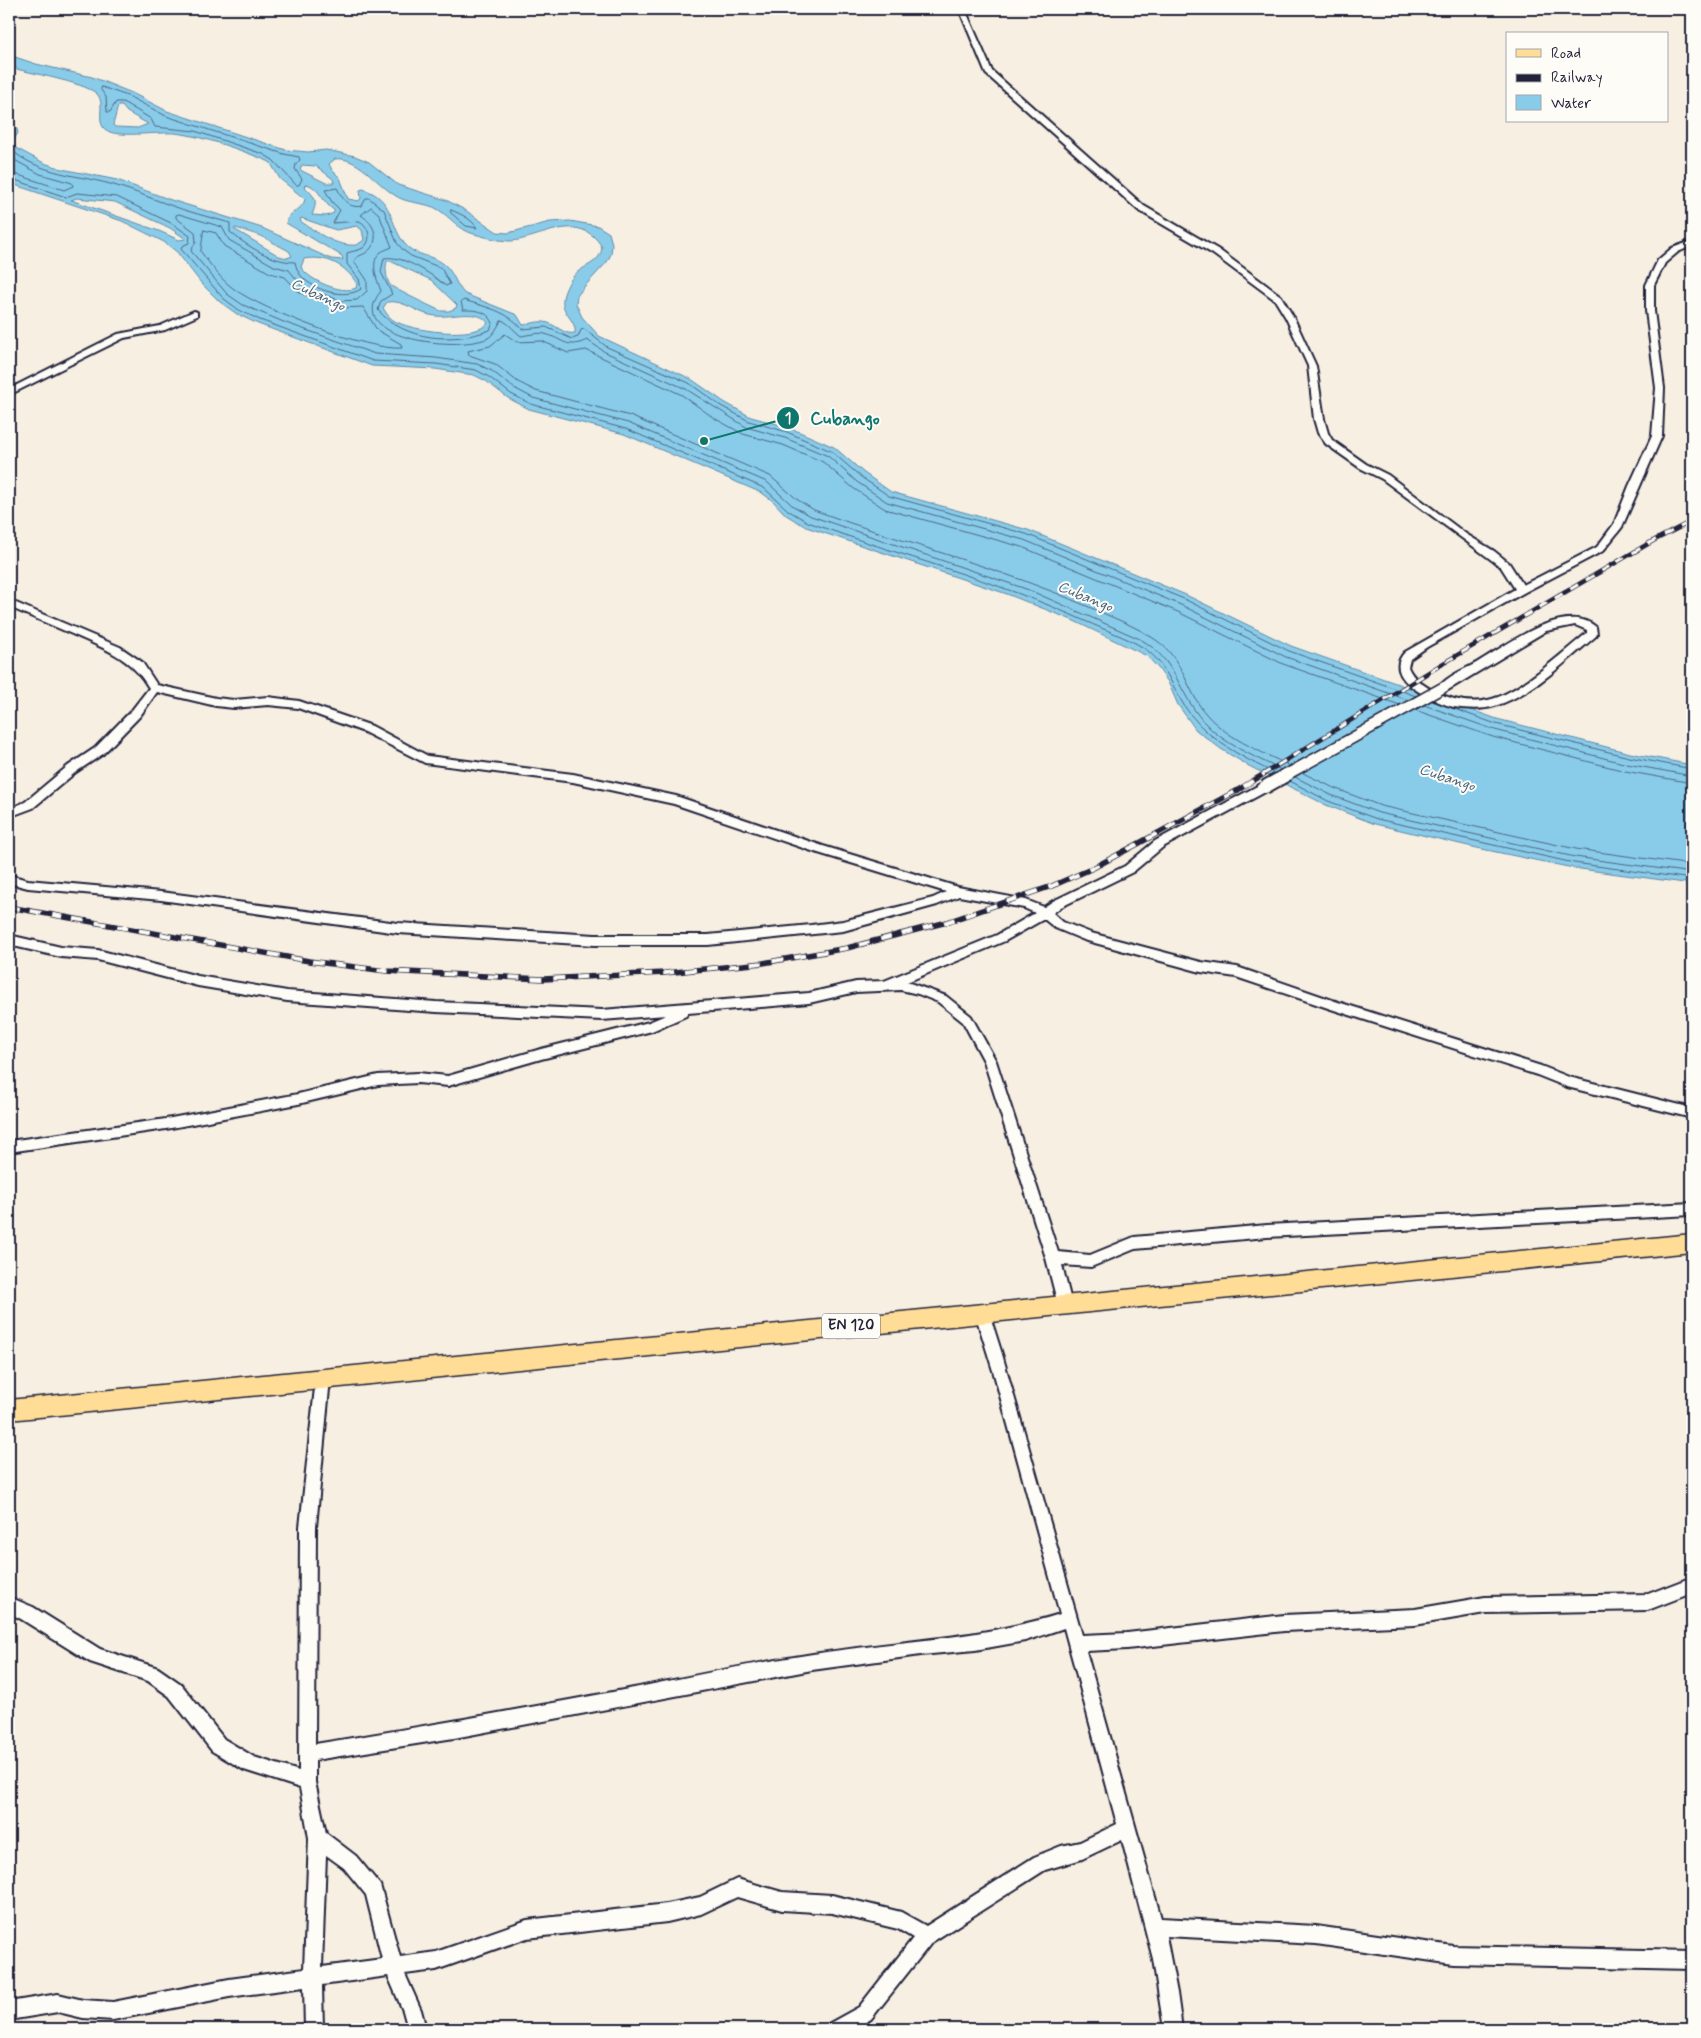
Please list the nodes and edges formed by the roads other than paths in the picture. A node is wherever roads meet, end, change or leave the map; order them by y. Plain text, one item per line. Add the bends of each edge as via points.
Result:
1 (962, 9) edge
2 (1692, 242) edge
3 (194, 314) dead end
4 (9, 392) edge
5 (1521, 590) junction
6 (9, 603) edge
7 (154, 688) junction
8 (9, 813) edge
9 (9, 879) edge
10 (958, 891) junction
11 (1045, 913) junction
12 (9, 940) edge
13 (884, 985) junction
14 (692, 1008) junction
15 (1692, 1113) edge
16 (9, 1147) edge
17 (1692, 1209) edge
18 (1692, 1243) edge
19 (1053, 1258) junction
20 (1065, 1305) junction
21 (982, 1314) junction
22 (323, 1378) junction
23 (9, 1410) edge
24 (1692, 1585) edge
25 (9, 1604) edge
26 (1070, 1619) junction
27 (1076, 1643) junction
28 (308, 1753) junction
29 (307, 1782) junction
30 (1127, 1828) junction
31 (318, 1838) junction
32 (1156, 1928) junction
33 (926, 1936) junction
34 (1692, 1960) edge
35 (393, 1966) junction
36 (313, 1977) junction
37 (9, 2011) edge
38 (314, 2029) edge
39 (417, 2029) edge
40 (836, 2029) edge
41 (1173, 2029) edge

1 - 5 street via 989,72 1141,208 1216,252 1278,298 1312,366 1319,418 1323,433 1330,442 1363,466 1385,477 1490,553 1505,565
2 - 5 street via 1661,262 1650,285 1650,311 1660,388 1657,436 1619,525 1600,549
3 - 4 street via 170,326 121,336
5 - 11 street, bridge via 1423,645 1404,661 1408,678 1436,696 1454,703 1494,703 1514,693 1592,634 1592,629 1582,623 1555,624 1542,629 1444,687 1265,787 1159,844 1129,869
6 - 7 street via 107,643 143,668
7 - 8 street via 136,713 99,751 29,805
7 - 10 street via 216,702 268,701 299,705 368,729 425,759 573,778 676,800 810,846
9 - 10 street via 28,884 162,896 398,928 595,940 708,940 843,926 937,902
10 - 11 street via 1026,904
11 - 13 street via 993,942
11 - 15 street via 1059,925 1088,936 1201,967 1237,972 1567,1082
12 - 14 street via 61,952 98,956 198,981 287,996 602,1015
13 - 14 street via 856,987 809,998
13 - 19 street via 901,985 942,999 967,1019 979,1038 990,1061
14 - 16 street via 652,1026 448,1081 418,1078 378,1080 166,1124
17 - 19 street via 1267,1231 1134,1243 1091,1262
18 - 20 main road, EN 120
19 - 20 street
20 - 21 main road, EN 120
21 - 22 main road, EN 120
21 - 26 street
22 - 23 main road, EN 120
22 - 28 street via 308,1527
24 - 27 street via 1648,1602 1486,1605 1415,1617 1284,1623 1127,1641
25 - 29 street via 96,1656 152,1674 175,1690 218,1744 250,1764
26 - 27 street
26 - 28 street via 1025,1633 975,1642 812,1662 473,1726
27 - 30 street
28 - 29 street
29 - 31 street
30 - 32 street
30 - 33 street via 1082,1850 1040,1863
31 - 35 street via 350,1862 374,1891
31 - 36 street
32 - 34 street via 1316,1935 1453,1955
32 - 41 street via 1169,1987
33 - 35 street via 902,1921 832,1904 782,1902 738,1888 701,1905 667,1913 527,1929 436,1960
33 - 40 street via 865,2013
35 - 36 street
35 - 39 street
36 - 37 street via 229,1988 113,2011 58,2004
36 - 38 street

